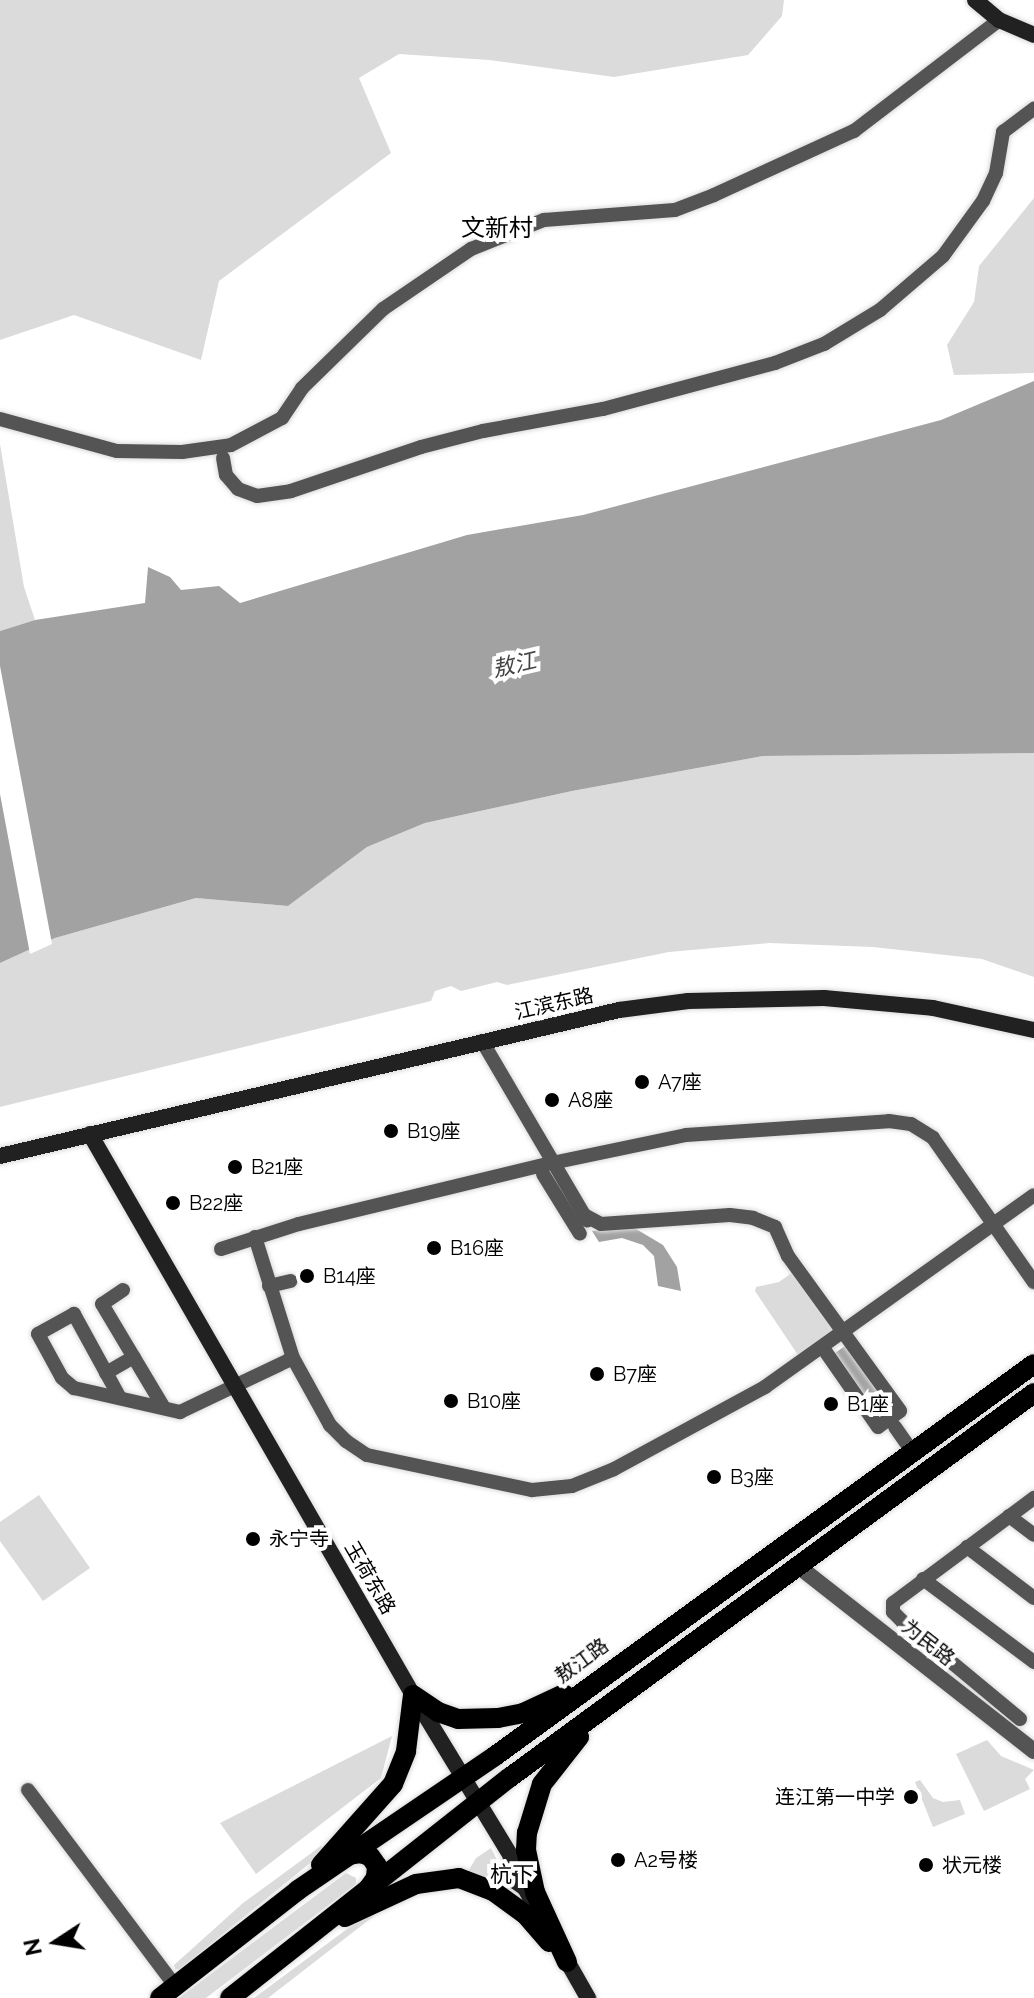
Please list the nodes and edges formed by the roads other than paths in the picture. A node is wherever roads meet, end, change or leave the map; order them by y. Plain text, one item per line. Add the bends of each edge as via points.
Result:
1 (975, 0) edge
2 (999, 20) junction
3 (1034, 35) edge
4 (1034, 109) edge
5 (0, 419) edge
6 (223, 458) dead end
7 (1034, 1030) edge
8 (482, 1041) junction
9 (90, 1134) junction
10 (0, 1156) edge
11 (544, 1168) junction
12 (502, 1184) dead end
13 (1034, 1195) edge
14 (994, 1223) junction
15 (255, 1237) junction
16 (221, 1249) dead end
17 (290, 1281) dead end
18 (1034, 1282) edge
19 (269, 1286) junction
20 (123, 1290) dead end
21 (843, 1333) junction
22 (823, 1348) junction
23 (134, 1357) junction
24 (293, 1358) junction
25 (1034, 1364) edge
26 (106, 1373) junction
27 (236, 1383) junction
28 (1034, 1393) edge
29 (120, 1398) junction
30 (164, 1408) junction
31 (891, 1422) junction
32 (912, 1451) junction
33 (1034, 1498) edge
34 (1009, 1516) junction
35 (1034, 1535) edge
36 (967, 1547) junction
37 (798, 1566) junction
38 (923, 1579) junction
39 (1034, 1598) edge
40 (1032, 1658) edge
41 (600, 1678) junction
42 (413, 1695) junction
43 (616, 1699) junction
44 (1020, 1719) dead end
45 (1034, 1751) edge
46 (463, 1776) junction
47 (28, 1790) dead end
48 (479, 1803) junction
49 (348, 1855) junction
50 (519, 1857) junction
51 (368, 1889) junction
52 (298, 1890) junction
53 (323, 1928) junction
54 (567, 1962) junction
55 (167, 1992) edge
56 (230, 1998) edge
57 (588, 1998) edge

1 - 2 main road
2 - 3 main road
2 - 5 street via 854,131 714,195 675,210 544,220 471,249 383,309 302,388 282,418 231,445 182,452 117,451
4 - 6 street via 1003,132 996,173 983,201 943,256 880,310 824,344 775,363 603,409 421,447 291,491 257,496 238,489 226,475
7 - 8 main road, 江滨东路 via 933,1008 753,997 619,1010
8 - 9 main road, 江滨东路
8 - 11 street
9 - 10 main road, 江滨东路
9 - 27 main road, 玉荷东路
11 - 12 street
11 - 14 street via 686,1135 889,1121 911,1124 933,1138
11 - 15 street
11 - 21 street via 585,1225 730,1215 775,1227 788,1256
13 - 14 street
14 - 18 street
14 - 21 street
15 - 16 street
15 - 19 street
17 - 19 street
19 - 24 street
20 - 23 street via 102,1304
21 - 22 street
21 - 31 street via 900,1411
22 - 24 street via 765,1387 614,1469 572,1486 532,1490 367,1455 330,1425
22 - 31 street via 878,1427
23 - 26 street
23 - 30 street
24 - 27 street
25 - 32 main road, 敖江路
26 - 29 street
26 - 29 street via 74,1314 38,1334 62,1378 74,1388
27 - 30 street via 180,1412
27 - 42 main road, 玉荷东路
28 - 37 main road
29 - 30 street
31 - 32 street
32 - 41 main road, 敖江路
33 - 34 street
34 - 35 street
34 - 36 street
36 - 38 street
36 - 39 street
37 - 43 main road
37 - 45 street, 为民路
38 - 40 street
38 - 44 street via 893,1603 893,1612
41 - 42 main road via 523,1713 498,1718 458,1719
41 - 46 main road, 敖江路
42 - 46 main road, 玉荷东路
42 - 52 main road via 406,1751 393,1784
43 - 48 main road
43 - 50 main road via 542,1784
46 - 48 main road, 玉荷东路
46 - 49 main road, 敖江路
47 - 55 street
48 - 50 main road, 玉荷东路
48 - 51 main road
49 - 51 main road via 370,1856 377,1866
49 - 52 main road, 敖江路
50 - 54 main road
51 - 53 main road
52 - 55 main road, 敖江路
53 - 54 main road via 416,1884 446,1877 471,1879 525,1914
53 - 56 main road
54 - 57 main road

